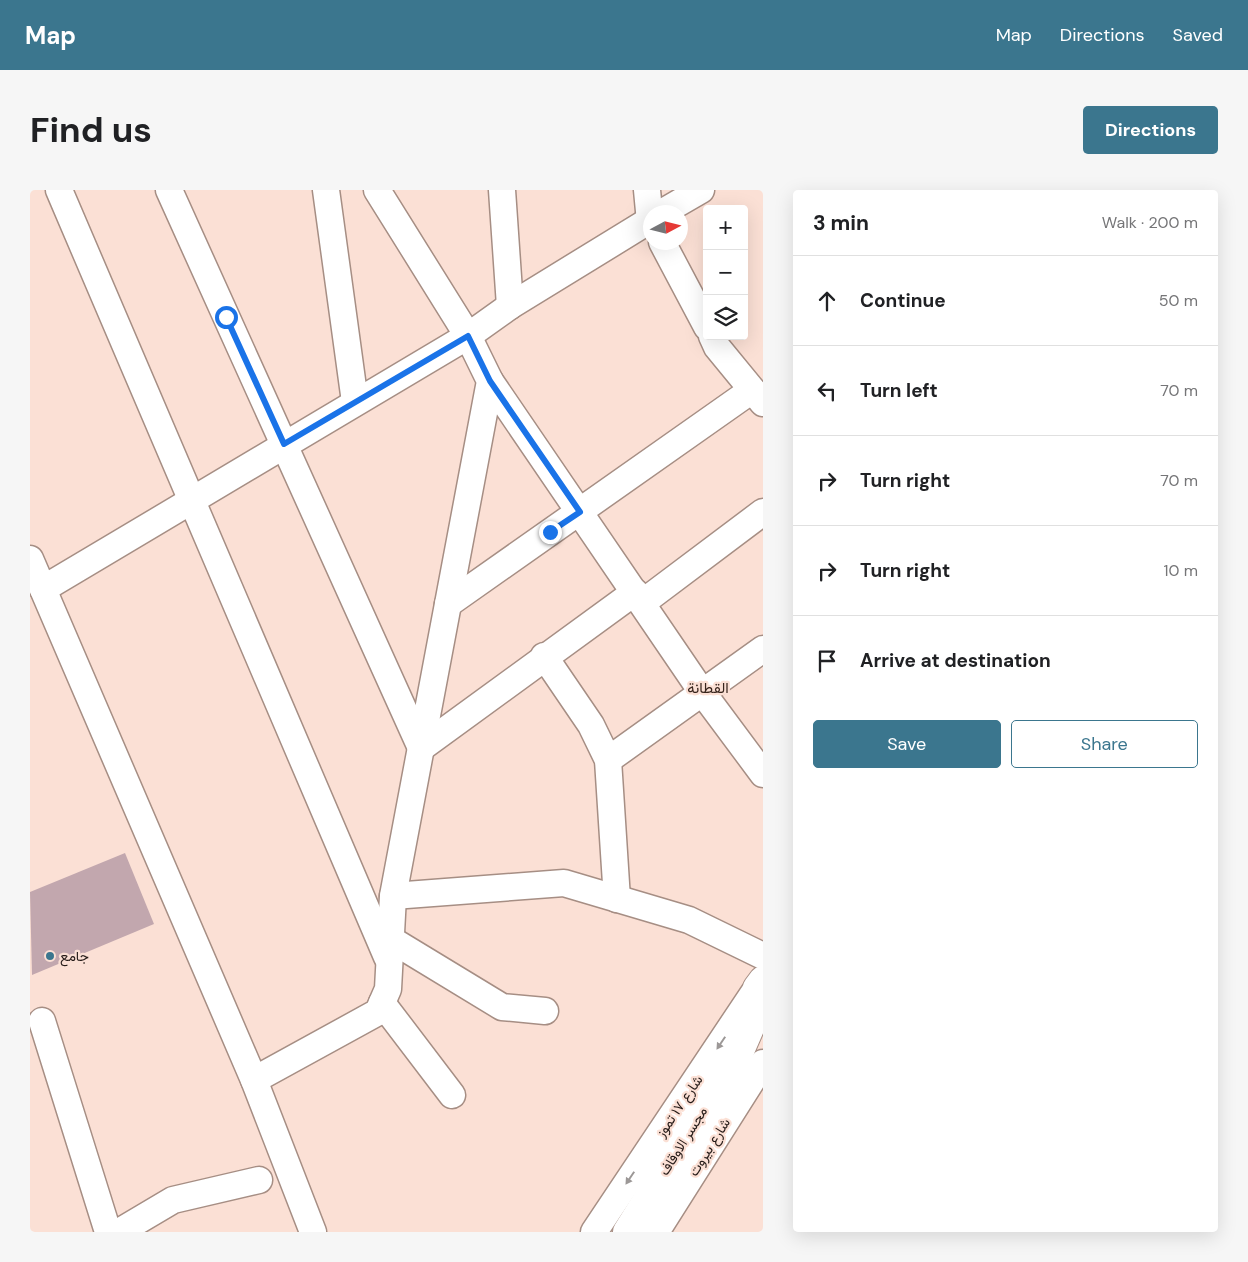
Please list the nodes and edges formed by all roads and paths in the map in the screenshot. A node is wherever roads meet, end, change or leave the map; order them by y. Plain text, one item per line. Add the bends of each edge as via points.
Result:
1 (59, 190) edge
2 (169, 190) edge
3 (326, 190) edge
4 (377, 190) edge
5 (502, 190) edge
6 (647, 190) edge
7 (700, 190) edge
8 (648, 205) edge
9 (675, 205) edge
10 (643, 225) edge
11 (666, 250) edge
12 (510, 306) junction
13 (703, 319) edge
14 (468, 336) junction
15 (714, 340) edge
16 (490, 381) junction
17 (758, 396) edge
18 (355, 402) junction
19 (284, 444) junction
20 (192, 499) junction
21 (580, 512) junction
22 (763, 512) edge
23 (30, 559) edge
24 (43, 589) junction
25 (638, 598) junction
26 (448, 604) junction
27 (763, 649) edge
28 (544, 656) junction
29 (702, 692) junction
30 (421, 748) junction
31 (608, 760) junction
32 (763, 774) edge
33 (393, 896) junction
34 (616, 899) junction
35 (389, 951) junction
36 (763, 956) edge
37 (761, 986) edge
38 (382, 1003) junction
39 (545, 1011) dead end
40 (42, 1021) dead end
41 (763, 1032) edge
42 (751, 1057) edge
43 (254, 1080) junction
44 (452, 1095) dead end
45 (753, 1100) edge
46 (259, 1180) dead end
47 (108, 1232) edge
48 (119, 1232) edge
49 (313, 1232) edge
50 (594, 1232) edge
51 (627, 1232) edge
52 (656, 1232) edge

1 - 20 street
2 - 19 street
3 - 18 street
4 - 14 street
5 - 12 street
6 - 8 street
7 - 9 street
10 - 12 street
11 - 13 street
12 - 14 street
14 - 16 street
14 - 18 street
15 - 17 street
16 - 21 street
16 - 26 street
17 - 21 street
18 - 19 street
19 - 20 street
19 - 30 street
20 - 24 street
20 - 35 street
21 - 25 street
21 - 26 street
22 - 25 street
23 - 24 street
24 - 43 street
25 - 28 street
25 - 29 street
26 - 30 street
27 - 29 street
28 - 30 street
28 - 31 street via 590,725
29 - 31 street
29 - 32 street
30 - 33 street
31 - 34 street
33 - 34 street via 564,883
33 - 35 street
34 - 36 street via 689,920
35 - 38 street via 388,990
35 - 39 street via 502,1007
37 - 42 main road, مجسر الاوقاف via 753,1021
37 -> 50 street, شارع ١٧ تموز
38 - 43 street via 378,1012
38 - 44 street
40 - 47 street
41 - 42 main road, مجسر الاوقاف
42 - 45 street, شارع بيروت
42 - 51 main road, مجسر الاوقاف
43 - 49 street
45 - 52 street, شارع بيروت
46 - 48 street via 173,1200

